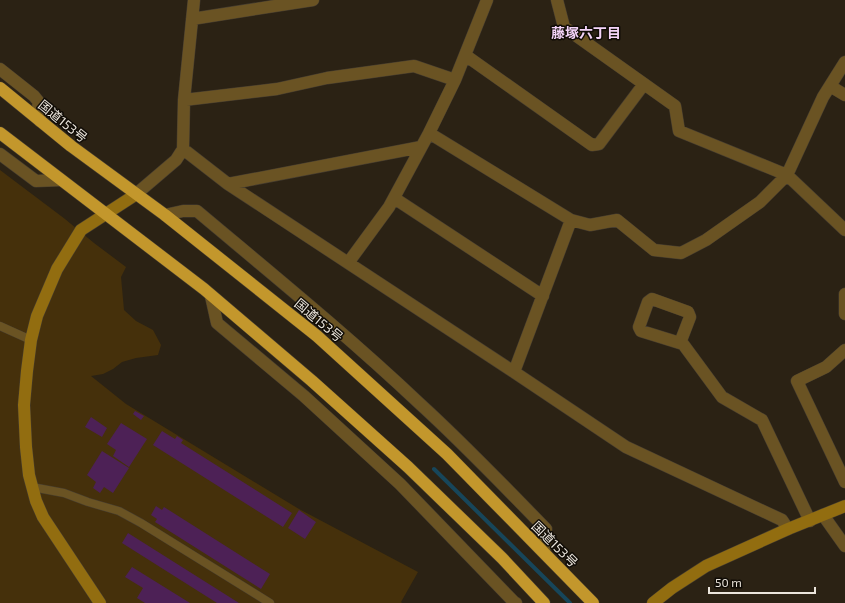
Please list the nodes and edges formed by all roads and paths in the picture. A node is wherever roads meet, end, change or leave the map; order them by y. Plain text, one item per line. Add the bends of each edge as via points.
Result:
1 (194, 0) edge
2 (313, 0) edge
3 (487, 0) edge
4 (557, 0) edge
5 (192, 19) junction
6 (465, 55) junction
7 (845, 62) edge
8 (0, 69) edge
9 (455, 80) junction
10 (644, 84) junction
11 (830, 86) junction
12 (0, 88) edge
13 (845, 95) edge
14 (184, 100) junction
15 (40, 122) junction
16 (0, 133) edge
17 (429, 133) junction
18 (421, 147) junction
19 (183, 149) junction
20 (0, 154) edge
21 (787, 175) junction
22 (61, 180) junction
23 (228, 184) junction
24 (135, 195) junction
25 (394, 198) junction
26 (106, 214) junction
27 (165, 215) junction
28 (571, 220) junction
29 (845, 230) edge
30 (348, 263) junction
31 (845, 294) edge
32 (211, 296) junction
33 (542, 296) junction
34 (845, 314) edge
35 (0, 326) edge
36 (30, 340) junction
37 (680, 343) dead end
38 (845, 350) edge
39 (514, 372) junction
40 (387, 448) junction
41 (372, 459) junction
42 (845, 482) edge
43 (32, 487) junction
44 (845, 506) edge
45 (823, 515) junction
46 (810, 521) junction
47 (788, 529) junction
48 (845, 546) edge
49 (544, 552) junction
50 (100, 603) edge
51 (270, 603) edge
52 (516, 603) edge
53 (544, 603) edge
54 (593, 603) edge
55 (653, 603) edge

1 - 5 street
2 - 5 street
3 - 6 street
4 - 10 street via 564,26
5 - 14 street
6 - 9 street
6 - 10 street via 592,145 600,144
7 - 11 street
8 - 15 street via 38,101
9 - 14 street via 414,66 327,78 277,89
9 - 17 street
10 - 21 street via 675,106 679,131
11 - 13 street
11 - 21 street
12 - 15 highway, 国道153号
14 - 19 street
15 - 24 highway, 国道153号
16 - 22 highway
17 - 18 street
17 - 28 street
18 - 23 street
18 - 25 street
19 - 23 street
19 - 24 street via 176,160
20 - 22 street via 36,181
21 - 28 street via 760,202 706,240 681,253 654,250 617,220 590,225
21 - 29 street
22 - 26 highway
23 - 30 street
24 - 26 street
24 - 27 highway, 国道153号
25 - 30 street
25 - 33 street
26 - 32 highway
26 - 36 street via 80,230 57,269
27 - 49 highway, 国道153号 via 317,336 446,454
27 - 49 street via 197,211 312,306 420,403 546,529
28 - 33 street
30 - 39 street
31 - 34 street
32 - 40 highway
32 - 41 street via 217,323 304,396
33 - 39 street
35 - 36 lane
36 - 43 street via 24,405
37 - 46 street via 722,397 762,420
38 - 42 street via 826,367 797,381
39 - 47 street via 626,447 782,520
40 - 41 street
40 - 53 highway via 502,558
41 - 52 street via 400,484
43 - 50 street via 43,517
43 - 51 lane via 64,493 119,511
44 - 45 street
45 - 46 street
45 - 48 street
46 - 47 street
47 - 55 street via 706,566
49 - 54 highway, 国道153号

